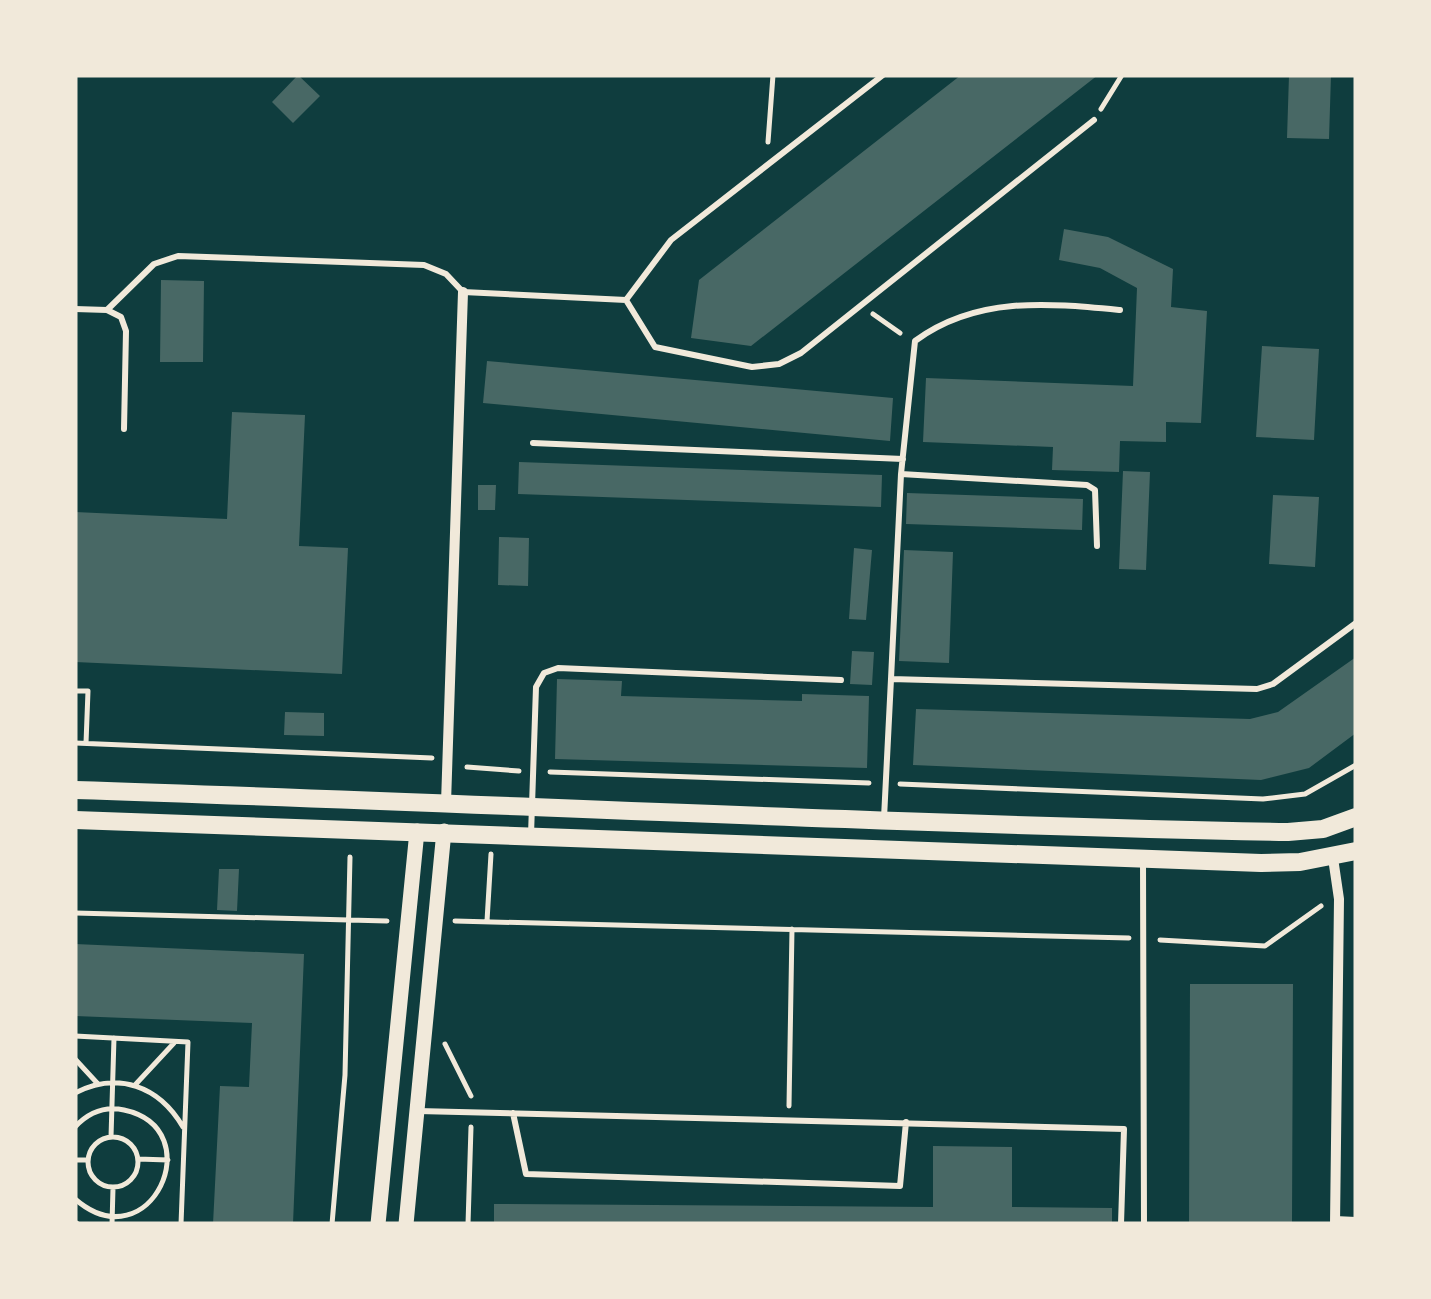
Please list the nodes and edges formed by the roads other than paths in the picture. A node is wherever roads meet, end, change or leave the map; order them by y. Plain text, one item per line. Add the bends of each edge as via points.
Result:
1 (883, 75) edge
2 (1094, 120) road end
3 (463, 292) junction
4 (626, 300) junction
5 (75, 309) edge
6 (107, 310) junction
7 (1120, 310) dead end
8 (124, 429) dead end
9 (534, 443) dead end
10 (902, 459) junction
11 (902, 474) junction
12 (1097, 546) dead end
13 (1356, 623) edge
14 (891, 679) junction
15 (841, 680) dead end
16 (75, 790) edge
17 (446, 803) junction
18 (532, 807) junction
19 (1356, 817) edge
20 (75, 820) edge
21 (884, 824) junction
22 (417, 831) junction
23 (444, 831) junction
24 (531, 835) junction
25 (1356, 851) edge
26 (1333, 858) junction
27 (1143, 859) junction
28 (417, 1111) junction
29 (513, 1113) junction
30 (906, 1122) junction
31 (1356, 1220) edge
32 (1335, 1222) edge
33 (378, 1224) edge
34 (406, 1224) edge
35 (1121, 1224) edge
36 (1144, 1224) edge

1 - 4 lane via 671,240
2 - 4 lane via 779,364 752,367 655,347
3 - 4 lane
3 - 6 lane via 446,274 424,265 178,256 154,264
3 - 17 street
5 - 6 lane
6 - 8 lane via 121,316 126,330
7 - 10 lane via 990,306 932,328 914,342 909,362
9 - 10 lane
10 - 11 lane
11 - 12 lane via 1087,485 1099,501
11 - 14 lane
13 - 14 lane via 1258,689
14 - 21 lane
15 - 18 lane via 558,668 544,673 536,687
16 - 17 main road
17 - 18 main road
17 - 22 main road
17 - 23 main road
18 - 21 main road
18 - 24 lane
19 - 21 main road via 1288,832
20 - 22 main road
22 - 23 main road
22 - 33 street
23 - 24 main road
23 - 28 street
24 - 27 main road
25 - 26 main road
26 - 27 main road
26 - 32 street via 1339,899
27 - 36 lane
28 - 29 lane
28 - 34 street
29 - 30 lane
29 - 30 lane via 526,1174 900,1186
30 - 35 lane via 1124,1129
31 - 32 lane

